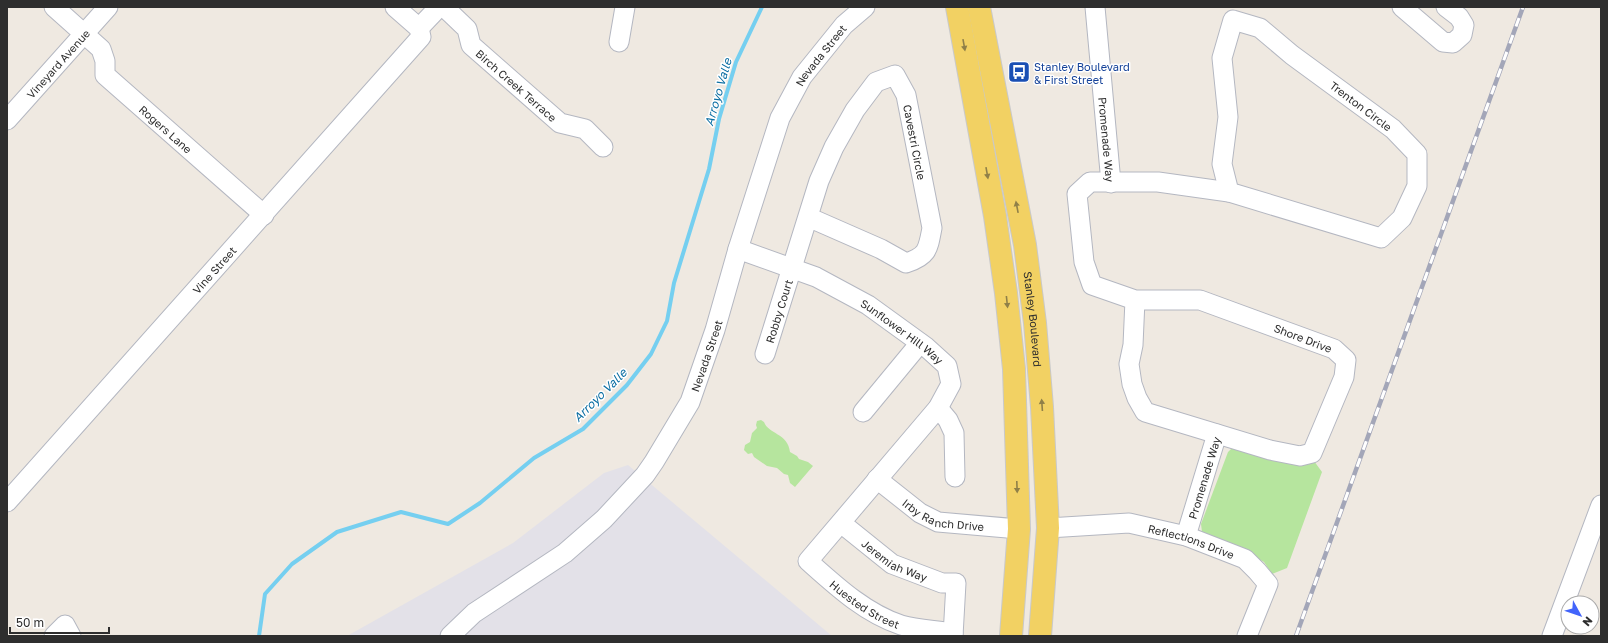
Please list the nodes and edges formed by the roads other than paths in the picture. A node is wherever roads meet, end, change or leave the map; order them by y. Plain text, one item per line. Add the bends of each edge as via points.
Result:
1 (54, 7) edge
2 (108, 7) edge
3 (395, 7) edge
4 (439, 7) edge
5 (444, 7) edge
6 (625, 7) edge
7 (865, 7) edge
8 (957, 7) edge
9 (979, 7) edge
10 (1095, 7) edge
11 (1402, 7) edge
12 (1446, 7) edge
13 (420, 32) junction
14 (83, 34) junction
15 (619, 42) dead end
16 (7, 120) edge
17 (603, 147) dead end
18 (1111, 183) junction
19 (1229, 192) junction
20 (264, 215) junction
21 (808, 217) junction
22 (738, 249) junction
23 (792, 268) junction
24 (1135, 300) junction
25 (920, 343) junction
26 (765, 354) dead end
27 (1014, 369) junction
28 (938, 408) junction
29 (863, 412) dead end
30 (1217, 434) junction
31 (955, 477) dead end
32 (877, 479) junction
33 (9, 495) edge
34 (1601, 505) edge
35 (841, 523) junction
36 (1048, 528) junction
37 (1019, 529) junction
38 (1186, 536) junction
39 (808, 561) joint
40 (953, 634) edge
41 (54, 636) edge
42 (71, 636) edge
43 (450, 636) edge
44 (1012, 636) edge
45 (1030, 636) edge
46 (1040, 636) edge
47 (1248, 636) edge
48 (1552, 636) edge

1 - 14 street, Rogers Lane
2 - 14 street, Vineyard Avenue
3 - 13 street
4 - 13 street
5 - 17 street, Birch Creek Terrace via 467,29 471,45 560,123 585,129
6 - 15 street
7 - 22 street, Nevada Street via 844,25 802,78 780,118
8 -> 27 main road via 995,216
36 -> 9 main road, Stanley Boulevard via 1042,407 1025,245
10 - 18 street, Promenade Way
11 - 12 street via 1443,42 1453,43 1462,35 1464,25 1459,17
13 - 20 street, Vine Street
14 - 16 street, Vineyard Avenue
14 - 20 street, Rogers Lane via 101,49 105,61 105,75
18 - 19 street, Trenton Circle via 1158,182
18 - 24 street, Promenade Way via 1090,182 1077,194 1084,262 1092,285
19 - 19 street, Trenton Circle via 1382,238 1402,218 1417,186 1417,154 1393,129 1292,55 1260,28 1233,20 1222,58 1228,117 1222,164
20 - 33 street, Vine Street
21 - 21 street, Cavestri Circle via 819,181 834,147 856,110 876,82 895,75 906,95 932,228 929,246 919,258 906,262
21 - 23 street, Cavestri Circle
22 - 23 street, Sunflower Hill Way
22 - 43 street, Nevada Street via 715,330 690,402 645,475 604,519 565,553 474,613
23 - 25 street, Sunflower Hill Way via 816,277 868,305
23 - 26 street, Robby Court
24 - 30 street, Promenade Way via 1133,345 1129,364 1137,398 1146,412
24 - 30 street, Shore Drive via 1200,300 1334,349 1346,360 1344,378 1312,453 1292,455
25 - 28 street, Sunflower Hill Way via 947,366 951,384
25 - 29 street
27 - 36 main road via 1024,388 1027,405 1033,503
27 -> 37 main road
28 - 31 street via 954,433
28 - 32 street, Sunflower Hill Way
30 - 38 street, Promenade Way
32 - 35 street, Sunflower Hill Way
32 - 37 street, Irby Ranch Drive via 920,513 938,522
34 - 48 street
35 - 39 street, Sunflower Hill Way
35 - 40 street, Jeremiah Way via 892,564 942,583 956,583
36 - 38 street, Reflections Drive via 1129,522
36 - 46 main road, Stanley Boulevard
37 - 44 main road
37 - 45 main road via 1029,539 1033,550
38 - 47 street, Reflections Drive via 1245,559 1268,584
39 - 40 street, Huested Street via 871,612 902,625
41 - 42 street via 65,625

